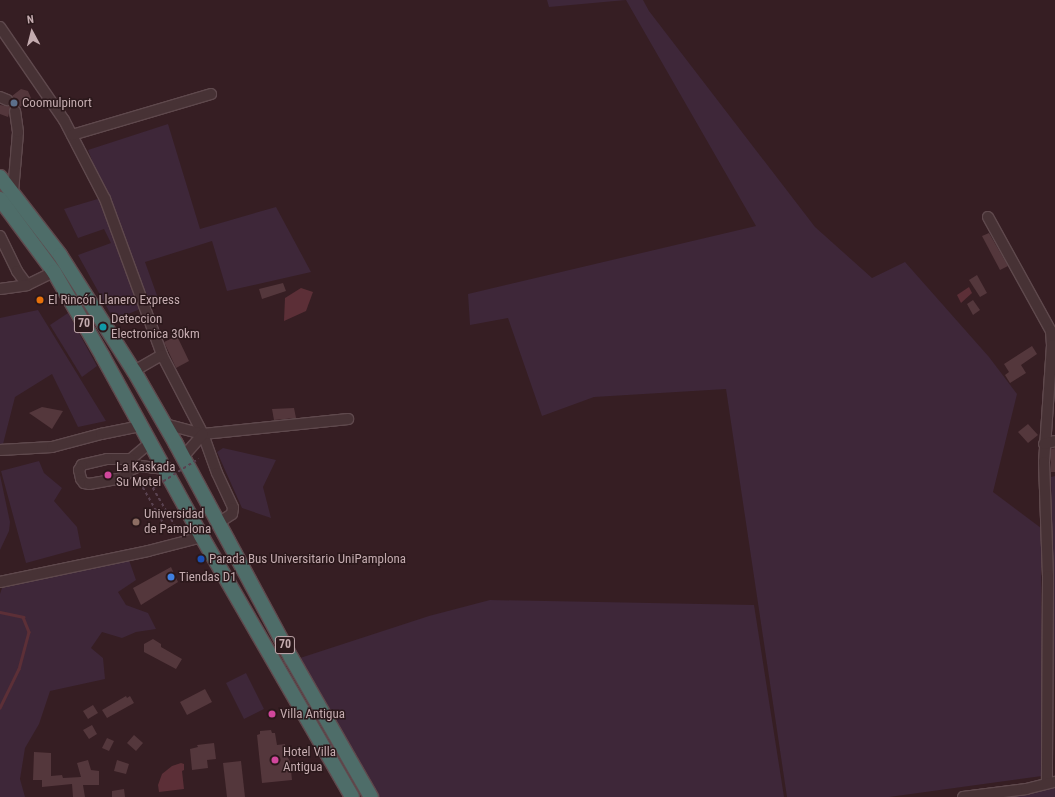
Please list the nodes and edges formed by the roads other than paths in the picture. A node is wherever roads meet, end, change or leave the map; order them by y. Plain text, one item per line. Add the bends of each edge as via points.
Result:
1 (0, 27) edge
2 (211, 94) dead end
3 (15, 111) dead end
4 (72, 135) junction
5 (0, 176) edge
6 (13, 192) junction
7 (1, 206) edge
8 (988, 217) dead end
9 (0, 236) edge
10 (54, 272) junction
11 (27, 285) junction
12 (0, 289) edge
13 (162, 355) junction
14 (134, 371) junction
15 (348, 419) dead end
16 (164, 424) junction
17 (141, 426) junction
18 (206, 434) junction
19 (1055, 441) edge
20 (150, 442) junction
21 (1044, 444) junction
22 (0, 450) edge
23 (183, 457) junction
24 (126, 459) junction
25 (130, 470) junction
26 (167, 472) junction
27 (218, 523) junction
28 (202, 536) junction
29 (0, 582) edge
30 (1051, 782) edge
31 (352, 797) edge
32 (371, 797) edge
33 (962, 797) edge

1 - 4 street
2 - 4 street
3 - 6 street via 18,132
4 - 13 street via 105,199
5 - 6 highway, 70
6 - 14 highway, 70 via 60,255
7 - 10 highway, 70
8 - 21 street via 1051,331
9 - 11 street via 17,272
10 - 11 street
10 - 17 highway, 70
11 - 12 street
13 - 14 street
13 - 18 street
14 - 16 highway, 70
15 - 18 street
16 - 18 street
16 - 23 highway, 70
17 - 20 highway, 70
17 - 22 street via 52,447
18 - 23 street
18 - 27 street via 217,473 233,508 232,514
19 - 21 street
20 - 24 street via 136,457
20 - 26 highway, 70
21 - 30 street
23 - 27 highway, 70
24 - 25 street
24 - 25 street via 107,459 82,465 79,470 81,479 89,484 123,478
25 - 26 street via 140,466
26 - 28 highway, 70
27 - 32 highway, 70 via 292,660
28 - 29 street via 148,551
28 - 31 highway, 70
30 - 33 street via 1026,789

